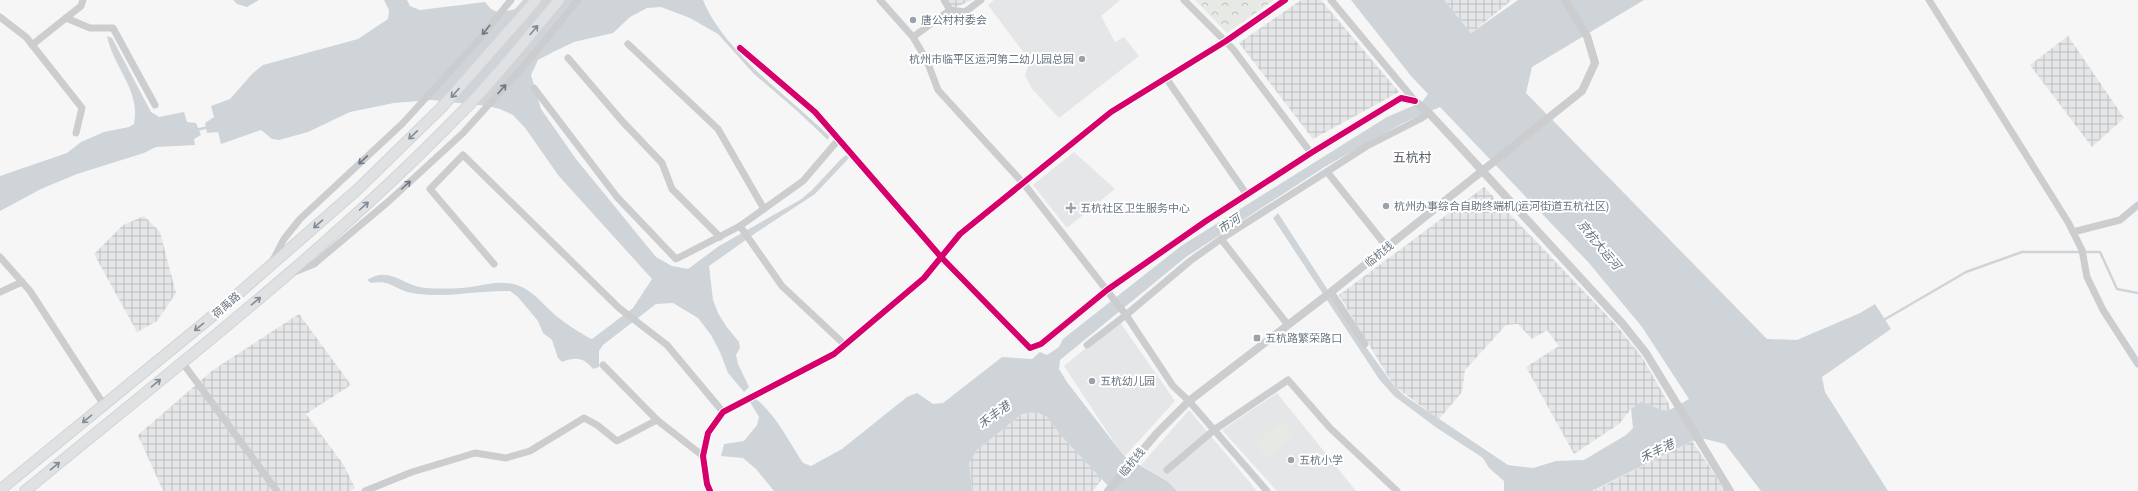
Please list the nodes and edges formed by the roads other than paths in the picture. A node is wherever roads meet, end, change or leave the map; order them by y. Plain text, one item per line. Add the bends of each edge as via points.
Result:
1 (83, 0) edge
2 (511, 0) edge
3 (536, 0) edge
4 (559, 0) edge
5 (578, 0) edge
6 (880, 0) edge
7 (944, 0) edge
8 (981, 0) edge
9 (1184, 0) edge
10 (1286, 0) edge
11 (1331, 0) edge
12 (1564, 0) edge
13 (1928, 0) edge
14 (950, 10) junction
15 (0, 17) edge
16 (66, 18) junction
17 (913, 37) junction
18 (1226, 41) junction
19 (628, 44) dead end
20 (32, 45) junction
21 (740, 48) dead end
22 (568, 58) dead end
23 (1166, 78) junction
24 (534, 88) dead end
25 (1415, 101) junction
26 (155, 105) dead end
27 (1428, 112) junction
28 (76, 133) dead end
29 (839, 139) junction
30 (1311, 153) junction
31 (1328, 173) junction
32 (1024, 184) junction
33 (1247, 195) junction
34 (2138, 205) edge
35 (764, 209) junction
36 (740, 226) junction
37 (2073, 232) junction
38 (720, 236) junction
39 (1221, 239) junction
40 (1387, 247) junction
41 (0, 257) edge
42 (941, 257) junction
43 (494, 264) dead end
44 (269, 267) junction
45 (286, 276) junction
46 (22, 282) junction
47 (1107, 290) junction
48 (0, 292) edge
49 (1332, 292) junction
50 (1126, 315) junction
51 (1288, 325) junction
52 (1365, 344) dead end
53 (845, 345) junction
54 (1087, 345) dead end
55 (182, 362) junction
56 (2138, 364) edge
57 (603, 365) dead end
58 (1189, 401) junction
59 (104, 404) junction
60 (723, 412) junction
61 (657, 420) junction
62 (1214, 430) junction
63 (703, 456) junction
64 (1167, 470) dead end
65 (0, 490) edge
66 (1108, 490) edge
67 (25, 491) edge
68 (277, 491) edge
69 (365, 491) edge
70 (710, 491) edge
71 (1267, 491) edge
72 (1397, 491) edge
73 (1730, 491) edge

1 - 16 street via 81,6
2 -> 44 street via 476,43 402,124 300,219 284,239
3 -> 44 main road, 荷禹路 via 441,108 357,190
45 -> 4 main road, 荷禹路 via 462,112
45 -> 5 street via 314,264 389,201 463,133 529,60
6 - 17 street
7 - 14 street
8 - 14 street via 965,12
9 - 18 street
10 - 18 street
11 - 25 street
12 - 40 street, 临杭线 via 1587,36 1595,63 1582,91
13 - 37 street
14 - 17 street
15 - 20 street via 26,36
16 - 20 street
16 - 26 street via 90,28 113,28
17 - 32 street via 927,61 938,90
18 - 23 street
18 - 30 street
19 - 35 street via 718,129
20 - 28 street via 82,108
21 - 29 street via 815,112
22 - 38 street via 662,163 672,189
23 - 32 street via 1111,112
23 - 33 street
24 - 38 street via 617,198 676,259
25 - 27 street
25 - 30 street via 1401,98
27 - 31 street via 1420,119 1367,146
27 - 73 street, bridge via 1622,322 1646,353
29 - 35 street via 803,182
29 - 42 street
30 - 33 street
31 - 39 street
31 - 40 street
32 - 42 street via 960,234
32 - 47 street
33 - 47 street
34 - 37 street via 2120,220
35 - 36 street
36 - 38 street
36 - 53 street via 782,286
37 - 56 street via 2082,250 2087,277 2103,310
39 - 50 street via 1190,261
39 - 51 street
40 - 49 street, 临杭线
41 - 46 street
42 - 47 street via 1030,348 1041,344
42 - 53 street via 924,278
43 - 60 street via 430,189 463,154 619,308 667,345
44 -> 59 main road, 荷禹路
55 -> 45 main road, 荷禹路
46 - 48 street
46 - 59 street
47 - 50 street
49 - 51 street, 临杭线
49 - 52 street
50 - 54 street
50 - 58 street via 1173,386
51 - 58 street, 临杭线
53 - 60 street via 834,354
67 -> 55 main road, 荷禹路
55 - 68 street
57 - 61 street
58 - 62 street
58 - 66 street, 临杭线 via 1157,432
59 -> 65 main road, 荷禹路
60 - 63 street via 708,433
61 - 63 street
61 - 69 street via 617,441 584,418 530,451 506,458 475,453 412,472
62 - 64 street
62 - 71 street
62 - 72 street via 1288,380 1330,428 1378,476
63 - 70 street

